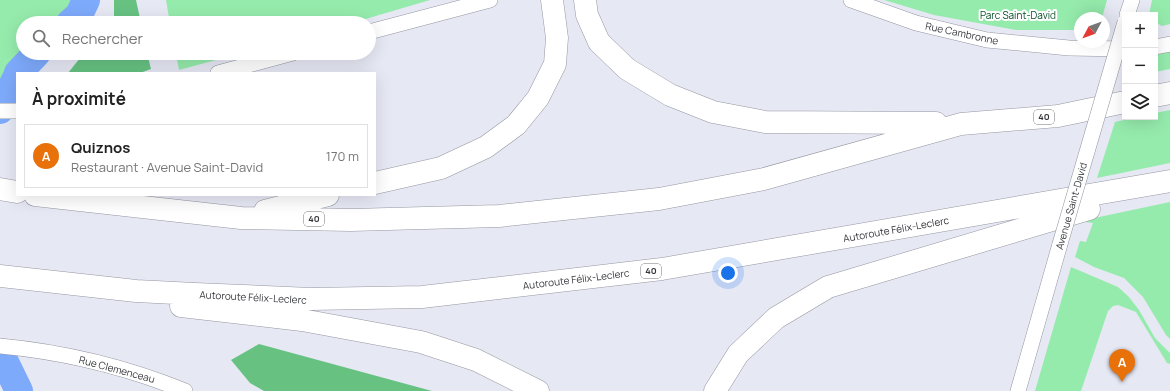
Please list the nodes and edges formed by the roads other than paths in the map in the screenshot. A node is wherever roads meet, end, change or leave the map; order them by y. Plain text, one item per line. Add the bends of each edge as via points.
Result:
1 (490, 0) edge
2 (552, 0) edge
3 (585, 0) edge
4 (851, 0) edge
5 (1128, 11) edge
6 (376, 30) edge
7 (1170, 44) edge
8 (1158, 46) edge
9 (1122, 49) edge
10 (267, 60) edge
11 (222, 72) edge
12 (1170, 93) edge
13 (1158, 95) edge
14 (1122, 103) edge
15 (961, 124) junction
16 (1165, 182) edge
17 (376, 183) edge
18 (0, 189) edge
19 (16, 192) edge
20 (44, 196) edge
21 (324, 196) edge
22 (241, 218) junction
23 (0, 276) edge
24 (136, 291) junction
25 (0, 346) edge
26 (185, 391) edge
27 (538, 391) edge
28 (715, 391) edge
29 (1018, 391) edge

1 - 6 street
2 - 17 highway via 557,38 555,64 538,98 516,125 486,147 441,168
3 - 15 highway via 587,15 599,42 627,69 670,95 713,112 765,122
4 - 9 street, Rue Cambronne via 916,22 987,40 1069,48
5 - 29 street, Avenue Saint-David, bridge
7 - 8 street
10 - 11 street
12 - 13 highway
14 - 15 highway, 40 via 1058,116
15 - 22 highway, 40 via 764,179 659,199 500,216 351,220
16 - 24 highway, Autoroute Félix-Leclerc / 40 via 662,269 422,297 311,299
16 - 28 highway via 1140,193 828,287 776,318 738,354
18 - 19 highway
20 - 22 highway, 40
21 - 22 highway
23 - 24 highway, Autoroute Félix-Leclerc / 40
24 - 27 highway via 186,308 302,320 420,342 476,360
25 - 26 street, Rue Clemenceau via 98,362 159,380

